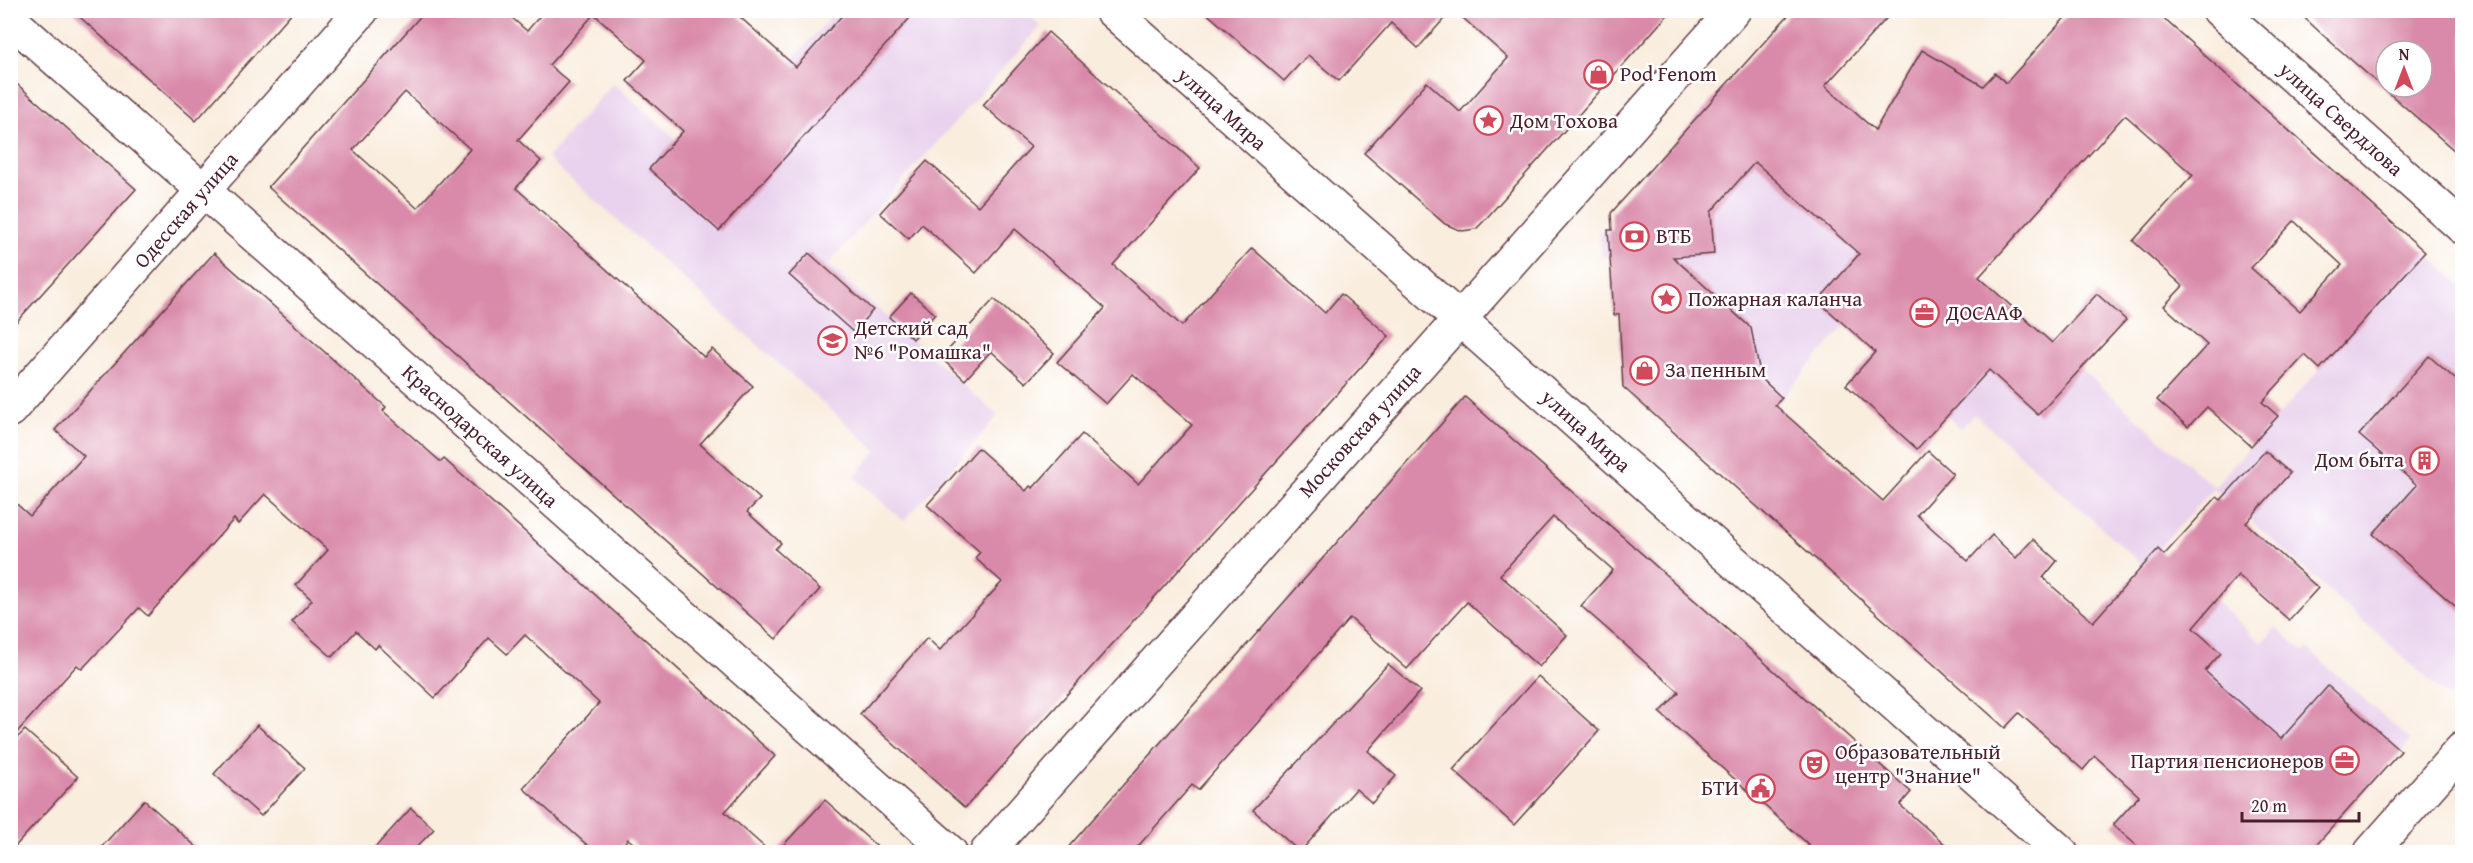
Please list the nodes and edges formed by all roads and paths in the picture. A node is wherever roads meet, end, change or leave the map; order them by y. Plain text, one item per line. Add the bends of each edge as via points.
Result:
1 (362, 10) edge
2 (1111, 10) edge
3 (1734, 10) edge
4 (2219, 10) edge
5 (10, 19) edge
6 (203, 191) junction
7 (2463, 226) edge
8 (1459, 320) junction
9 (10, 410) edge
10 (2463, 749) edge
11 (950, 852) edge
12 (987, 852) edge
13 (2061, 852) edge
14 (2371, 852) edge

1 - 6 street, Одесская улица
2 - 8 street, улица Мира
3 - 8 street, Московская улица
4 - 7 street, улица Свердлова
5 - 6 street, Краснодарская улица
6 - 9 street, Одесская улица
6 - 11 street, Краснодарская улица
8 - 12 street, Московская улица
8 - 13 street, улица Мира
10 - 14 street

